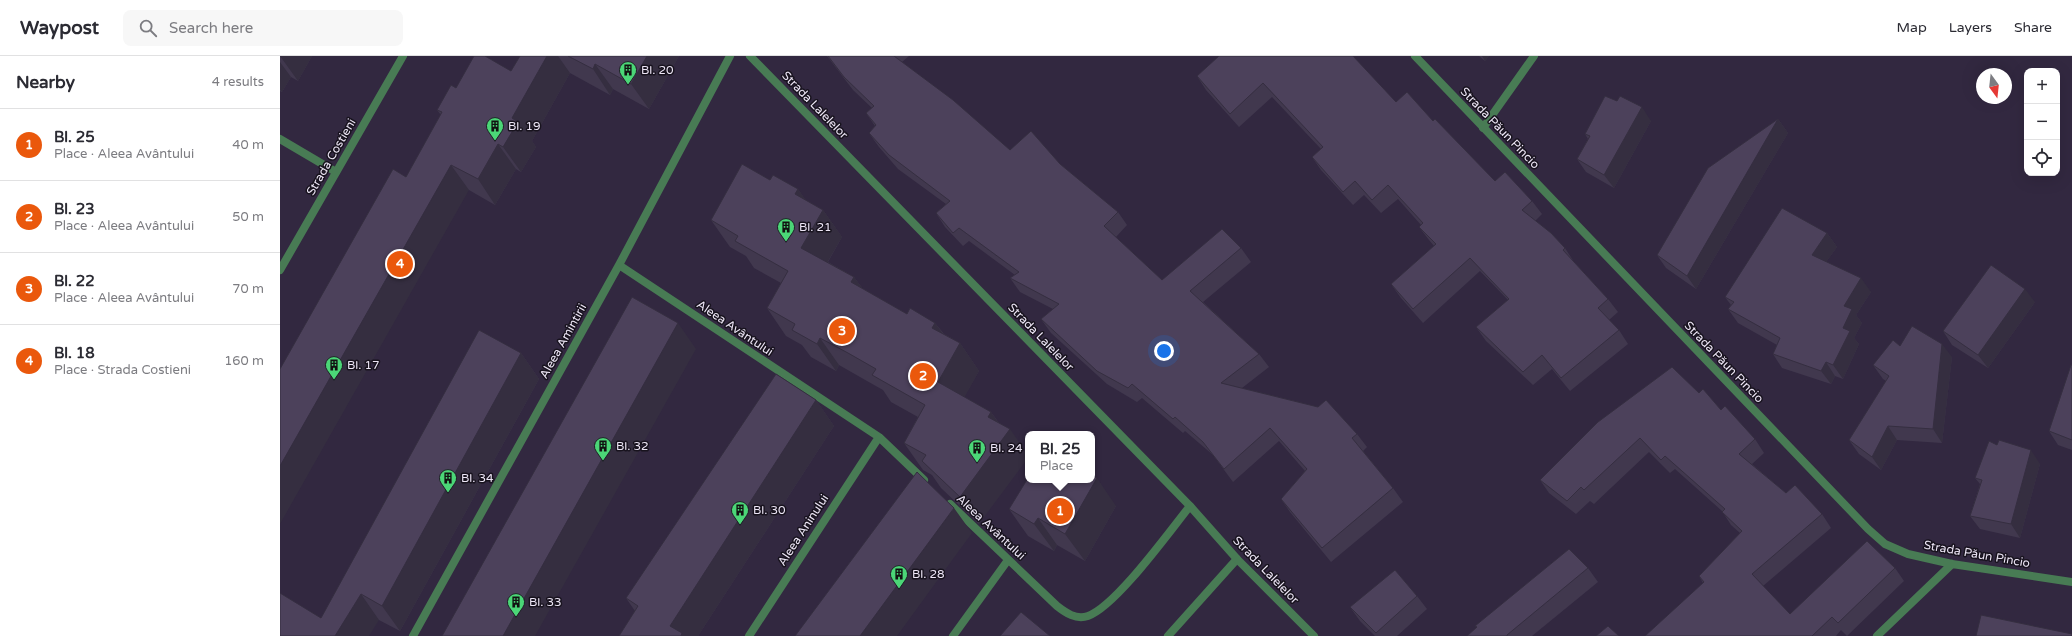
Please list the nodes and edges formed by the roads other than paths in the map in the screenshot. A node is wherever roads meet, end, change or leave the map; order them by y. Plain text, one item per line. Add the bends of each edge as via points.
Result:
1 (403, 56) edge
2 (730, 56) edge
3 (750, 56) edge
4 (1415, 56) edge
5 (1534, 56) edge
6 (1483, 128) junction
7 (280, 139) edge
8 (336, 172) junction
9 (619, 265) junction
10 (280, 270) edge
11 (878, 437) junction
12 (929, 485) edge
13 (940, 496) edge
14 (1190, 506) junction
15 (1237, 559) junction
16 (1008, 560) junction
17 (1952, 564) junction
18 (2072, 582) edge
19 (413, 636) edge
20 (748, 636) edge
21 (953, 636) edge
22 (1168, 636) edge
23 (1314, 636) edge
24 (1877, 636) edge

1 - 8 street, Strada Costieni
2 - 9 street, Aleea Amintirii
3 - 14 street, Strada Lalelelor
4 - 6 street, Strada Păun Pincio
5 - 6 street
6 - 17 street, Strada Păun Pincio via 1868,529 1896,550
7 - 8 street
8 - 10 street, Strada Costieni
9 - 11 street, Aleea Avântului
9 - 19 street, Aleea Amintirii
11 - 12 street, Aleea Avântului
11 - 20 street, Aleea Aninului
13 - 16 street, Aleea Avântului
14 - 15 street, Strada Lalelelor
14 - 16 street, Aleea Avântului via 1121,591 1087,616 1071,616
15 - 22 street
15 - 23 street, Strada Lalelelor
16 - 21 street
17 - 18 street, Strada Păun Pincio
17 - 24 street

